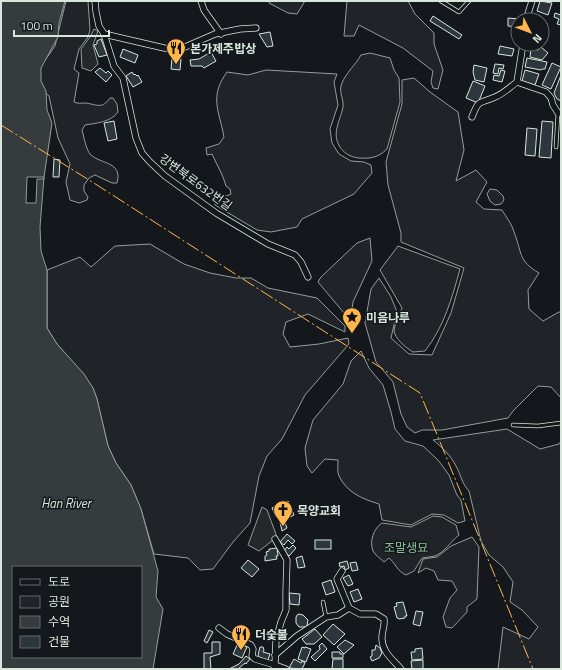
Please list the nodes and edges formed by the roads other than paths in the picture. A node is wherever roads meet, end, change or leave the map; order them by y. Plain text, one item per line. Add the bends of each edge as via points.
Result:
1 (95, 1) edge
2 (202, 1) edge
3 (441, 1) edge
4 (469, 1) edge
5 (532, 1) edge
6 (529, 12) edge
7 (256, 28) dead end
8 (104, 34) junction
9 (221, 34) junction
10 (521, 52) edge
11 (517, 82) junction
12 (560, 113) edge
13 (472, 117) dead end
14 (556, 147) dead end
15 (308, 277) dead end
16 (561, 423) edge
17 (513, 425) dead end
18 (275, 539) dead end
19 (342, 571) dead end
20 (323, 602) dead end
21 (349, 608) junction
22 (326, 617) junction
23 (219, 628) dead end
24 (275, 655) junction
25 (274, 667) edge
26 (286, 669) edge
27 (401, 669) edge

1 - 8 street, 강변북로632번길 via 99,26
2 - 9 street via 204,10
3 - 4 lane via 459,12
5 - 6 street
7 - 9 street via 240,28
8 - 9 street via 178,50
8 - 15 street, 강변북로632번길 via 114,66 123,78 136,138 142,153 165,176 216,213 268,244 295,255
10 - 11 street
11 - 12 street via 546,92
11 - 13 street via 496,97 482,101
12 - 14 lane
16 - 17 lane via 538,426
18 - 24 street via 287,560 286,610 276,640
19 - 21 street via 337,580
20 - 22 lane
21 - 22 street via 338,615
21 - 27 street via 360,614 376,614 384,619 383,646
22 - 24 street via 296,636
23 - 25 street via 251,645 252,656 255,659
24 - 25 street
25 - 26 street

